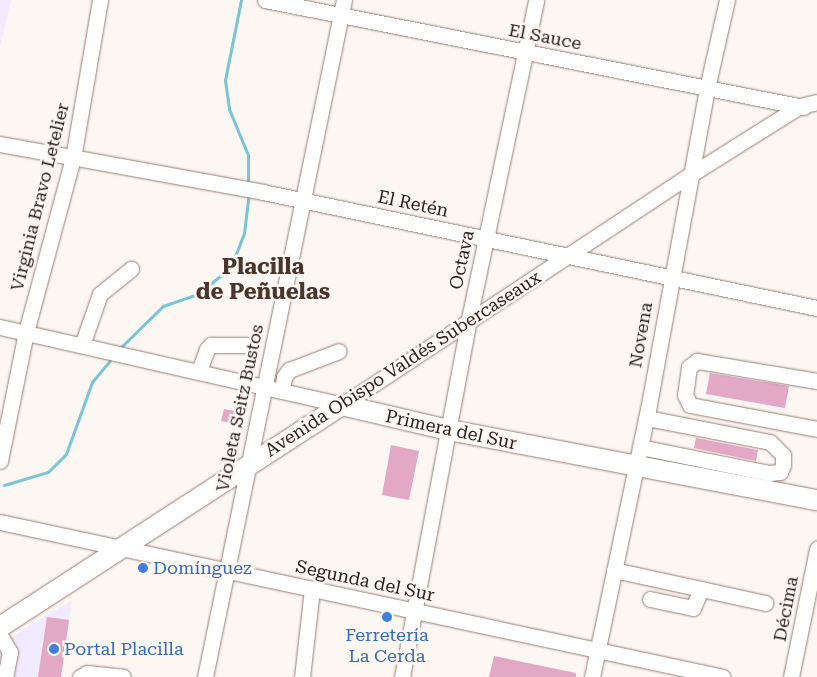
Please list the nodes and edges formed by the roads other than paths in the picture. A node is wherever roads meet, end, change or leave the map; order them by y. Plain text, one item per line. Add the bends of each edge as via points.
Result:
1 (100, 0) edge
2 (265, 0) edge
3 (536, 0) edge
4 (727, 0) edge
5 (343, 8) edge
6 (525, 52) junction
7 (706, 88) junction
8 (817, 90) edge
9 (810, 105) edge
10 (0, 144) edge
11 (73, 158) junction
12 (690, 175) junction
13 (302, 200) junction
14 (486, 239) junction
15 (567, 256) junction
16 (131, 269) dead end
17 (670, 277) junction
18 (817, 308) edge
19 (469, 320) junction
20 (0, 327) edge
21 (26, 332) junction
22 (82, 345) junction
23 (250, 345) dead end
24 (339, 352) dead end
25 (199, 371) junction
26 (817, 381) edge
27 (264, 385) junction
28 (282, 390) junction
29 (342, 405) junction
30 (646, 418) junction
31 (817, 429) edge
32 (449, 430) junction
33 (638, 456) junction
34 (0, 461) edge
35 (247, 467) junction
36 (817, 500) edge
37 (0, 522) edge
38 (817, 549) edge
39 (119, 550) junction
40 (614, 570) junction
41 (226, 571) junction
42 (312, 589) junction
43 (701, 589) junction
44 (650, 599) dead end
45 (766, 603) dead end
46 (416, 611) junction
47 (0, 627) edge
48 (0, 635) edge
49 (597, 650) junction
50 (4, 662) edge
51 (5, 677) edge
52 (80, 677) edge
53 (123, 677) edge
54 (205, 677) edge
55 (302, 677) edge
56 (402, 677) edge
57 (592, 677) edge
58 (723, 677) edge
59 (791, 677) edge

1 - 11 street, Virginia Bravo Letelier
2 - 5 street, El Sauce
3 - 6 street, Octava
4 - 7 street, Novena
5 - 6 street, El Sauce
5 - 13 street, Violeta Seitz Bustos
6 - 7 street, El Sauce
6 - 14 street, Octava
7 - 9 street, El Sauce
7 - 12 street, Novena
8 - 9 street, Avenida Obispo Valdés Subercaseaux
9 - 12 street, Avenida Obispo Valdés Subercaseaux
10 - 11 street, El Retén
11 - 13 street, El Retén
11 - 21 street, Virginia Bravo Letelier
12 - 15 street, Avenida Obispo Valdés Subercaseaux
12 - 17 street, Novena
13 - 14 street, El Retén
13 - 27 street, Violeta Seitz Bustos
14 - 15 street, El Retén
14 - 19 street, Octava
15 - 17 street, El Retén
15 - 19 street, Avenida Obispo Valdés Subercaseaux
16 - 22 street via 100,294
17 - 18 street, El Retén
17 - 30 street, Novena
19 - 29 street, Avenida Obispo Valdés Subercaseaux
19 - 32 street, Octava
20 - 21 street, Primera del Sur
21 - 22 street, Primera del Sur
21 - 34 street, Virginia Bravo Letelier
22 - 25 street, Primera del Sur
23 - 25 street via 211,345
24 - 28 street via 289,370
25 - 27 street, Primera del Sur
26 - 31 street via 697,361 689,367 685,395 690,406
27 - 28 street, Primera del Sur
27 - 35 street, Violeta Seitz Bustos
28 - 29 street, Primera del Sur
29 - 32 main road, Primera del Sur
29 - 35 main road, Avenida Obispo Valdés Subercaseaux
30 - 33 street, Novena
30 - 33 street via 770,442 783,455 783,465 780,472 769,473
32 - 33 main road, Primera del Sur
32 - 46 street, Octava
33 - 36 main road, Primera del Sur
33 - 40 street, Novena
35 - 39 main road, Avenida Obispo Valdés Subercaseaux
35 - 41 street, Violeta Seitz Bustos
37 - 39 street, Segunda del Sur
38 - 59 street, Décima
39 - 41 street, Segunda del Sur
39 - 47 main road, Avenida Obispo Valdés Subercaseaux
40 - 43 street
40 - 49 street, Novena
41 - 42 street, Segunda del Sur
41 - 54 street, Violeta Seitz Bustos
42 - 46 street, Segunda del Sur
42 - 55 street
43 - 44 street via 693,608
43 - 45 street
46 - 49 street, Segunda del Sur
46 - 56 street, Octava
48 - 50 street via 9,648
49 - 57 street, Novena
49 - 58 street, Segunda del Sur
50 - 51 street
52 - 53 street via 87,673

